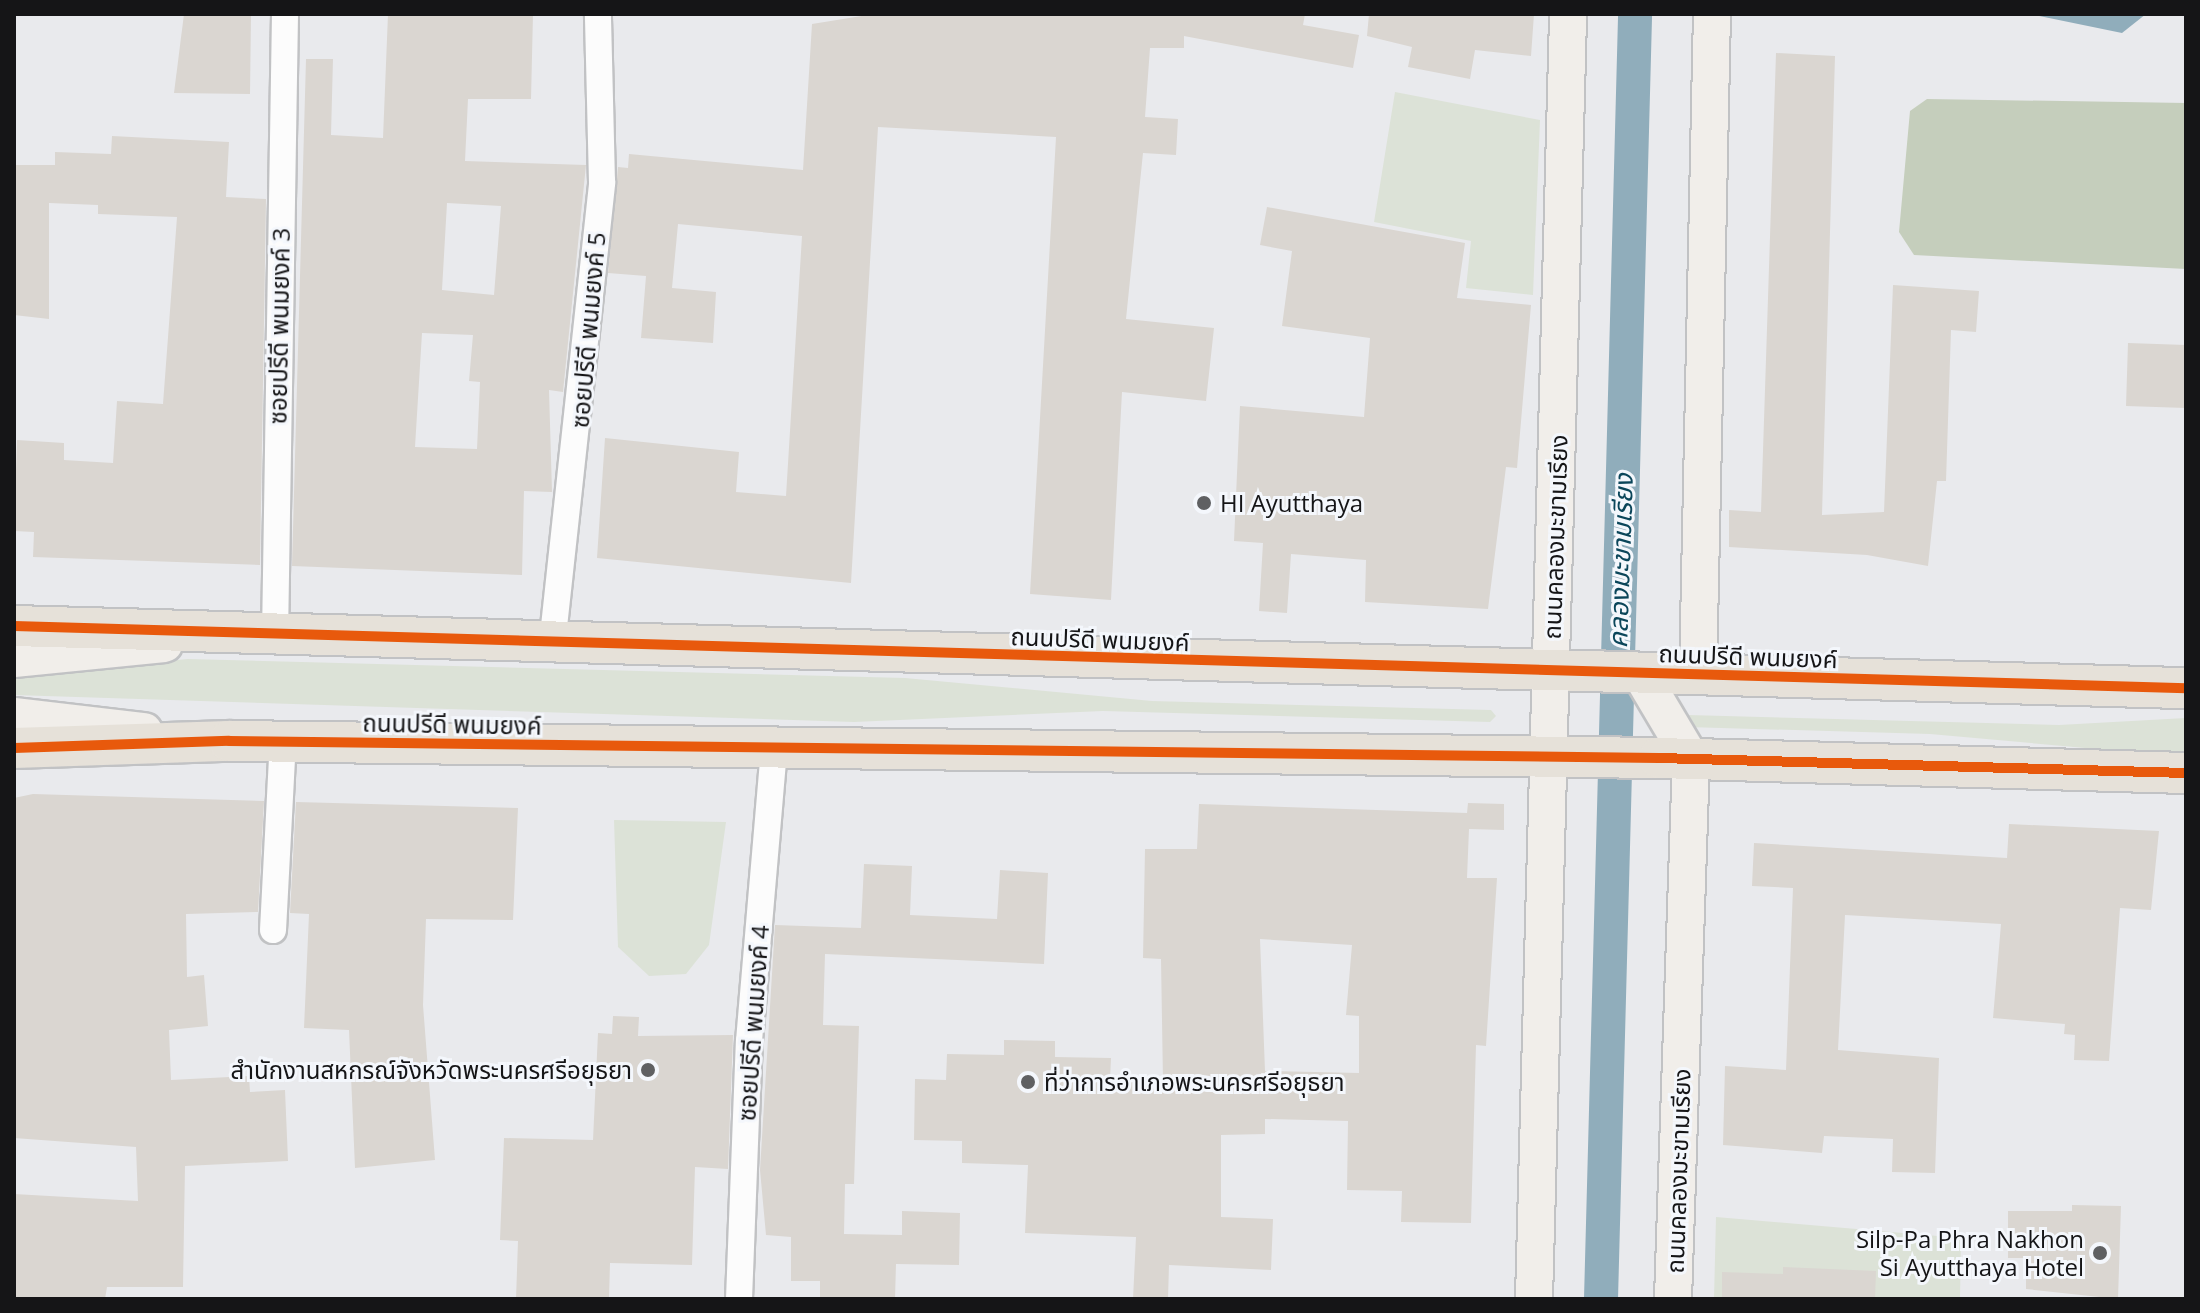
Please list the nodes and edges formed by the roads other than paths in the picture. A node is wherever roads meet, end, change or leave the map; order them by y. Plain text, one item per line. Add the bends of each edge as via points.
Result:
1 (285, 14) edge
2 (598, 14) edge
3 (1568, 14) edge
4 (1712, 14) edge
5 (14, 626) edge
6 (260, 637) junction
7 (552, 645) junction
8 (14, 659) edge
9 (1566, 672) junction
10 (1665, 682) junction
11 (2186, 688) edge
12 (14, 716) edge
13 (229, 741) junction
14 (283, 742) junction
15 (14, 748) edge
16 (774, 748) junction
17 (1564, 757) junction
18 (1675, 758) junction
19 (2186, 773) edge
20 (273, 930) dead end
21 (739, 1299) edge
22 (1534, 1299) edge
23 (1673, 1299) edge

1 - 6 street, ซอยปรีดี พนมยงค์ 3
2 - 7 street, ซอยปรีดี พนมยงค์ 5 via 602,182
3 - 9 street, ถนนคลองมะขามเรียง
4 - 10 street
5 - 6 main road, ถนนปรีดี พนมยงค์
6 - 7 main road, ถนนปรีดี พนมยงค์
6 - 8 street, ถนนปรีดี พนมยงค์
7 - 9 main road, ถนนปรีดี พนมยงค์
9 - 10 main road, ถนนปรีดี พนมยงค์
9 - 17 street, ถนนคลองมะขามเรียง
10 - 11 main road, ถนนปรีดี พนมยงค์
10 - 18 street
12 - 13 street, ถนนปรีดี พนมยงค์
13 - 14 main road, ถนนปรีดี พนมยงค์
13 - 15 main road, ถนนปรีดี พนมยงค์
14 - 16 main road, ถนนปรีดี พนมยงค์
14 - 20 street
16 - 17 main road, ถนนปรีดี พนมยงค์
16 - 21 street, ซอยปรีดี พนมยงค์ 4 via 749,1041
17 - 18 main road, ถนนปรีดี พนมยงค์
17 - 22 street, ถนนคลองมะขามเรียง
18 - 19 main road, ถนนปรีดี พนมยงค์
18 - 23 street, ถนนคลองมะขามเรียง

